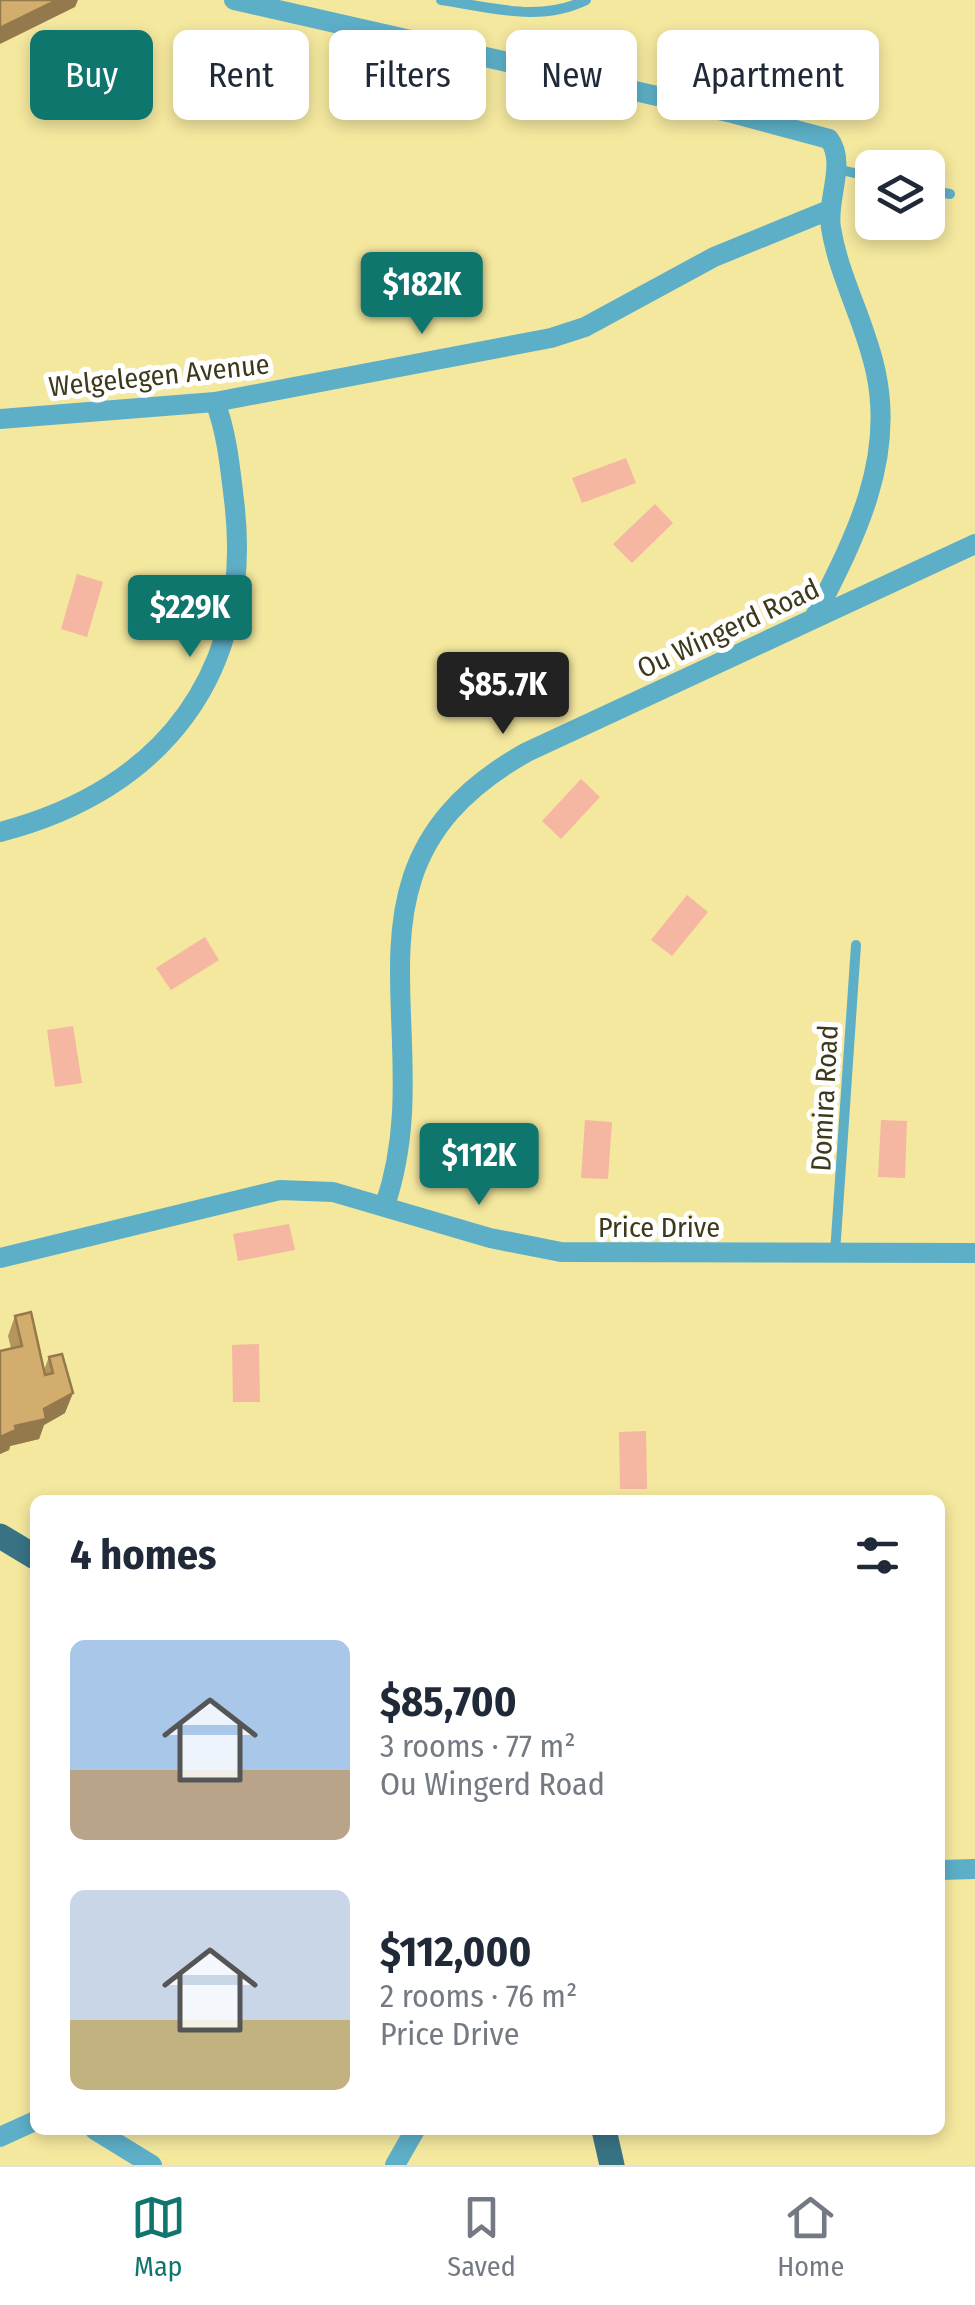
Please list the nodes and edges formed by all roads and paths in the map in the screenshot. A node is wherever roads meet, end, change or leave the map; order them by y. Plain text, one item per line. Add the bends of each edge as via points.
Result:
1 (234, 0) edge
2 (441, 0) edge
3 (586, 0) edge
4 (836, 169) junction
5 (855, 173) edge
6 (945, 193) edge
7 (950, 194) dead end
8 (828, 210) junction
9 (215, 402) junction
10 (0, 419) edge
11 (975, 544) edge
12 (814, 618) junction
13 (0, 832) edge
14 (856, 945) dead end
15 (385, 1205) junction
16 (835, 1254) junction
17 (975, 1254) edge
18 (0, 1258) edge
19 (0, 1536) edge
20 (30, 1555) edge
21 (975, 1868) edge
22 (945, 1870) edge
23 (30, 2123) edge
24 (104, 2135) edge
25 (411, 2135) edge
26 (605, 2135) edge
27 (0, 2136) edge
28 (152, 2165) edge
29 (395, 2165) edge
30 (612, 2165) edge

1 - 4 street via 824,135 836,152
2 - 3 lane via 551,14
4 - 5 lane
4 - 8 street
6 - 7 lane
8 - 9 street, Welgelegen Avenue via 714,256 569,334
8 - 12 street via 876,372 881,442 858,529
9 - 10 street, Welgelegen Avenue
9 - 13 street via 239,562 232,618 214,668 188,714 126,776 80,805
11 - 12 street, Ou Wingerd Road
12 - 15 street, Ou Wingerd Road via 527,752 482,780 442,820 421,855 401,922 399,1134
14 - 16 lane, Domira Road
15 - 16 street, Price Drive via 561,1252
15 - 18 street, Price Drive via 309,1189 280,1190
16 - 17 street, Price Drive
19 - 20 main road
21 - 22 street
23 - 27 street
24 - 28 street
25 - 29 street
26 - 30 main road

